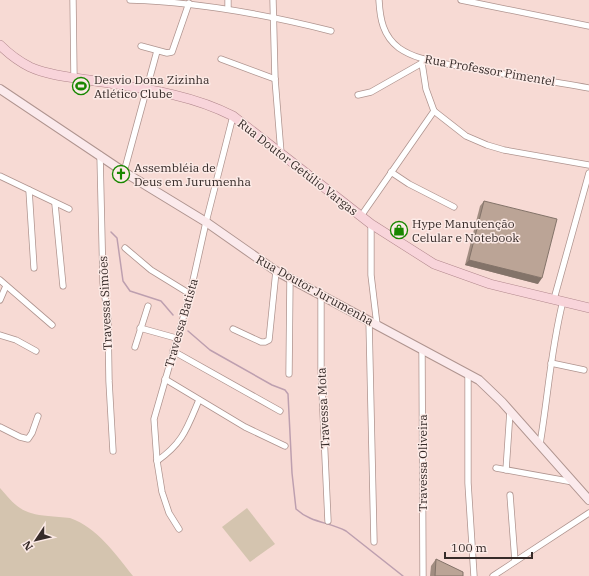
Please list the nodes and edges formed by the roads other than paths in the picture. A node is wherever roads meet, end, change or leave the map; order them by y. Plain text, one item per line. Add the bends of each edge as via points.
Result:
1 (73, 0) edge
2 (130, 0) edge
3 (158, 0) edge
4 (228, 0) edge
5 (273, 0) edge
6 (379, 0) edge
7 (461, 0) edge
8 (189, 3) junction
9 (228, 8) junction
10 (274, 16) junction
11 (589, 26) edge
12 (331, 31) dead end
13 (0, 45) edge
14 (141, 46) dead end
15 (157, 50) junction
16 (221, 59) dead end
17 (423, 61) junction
18 (74, 77) junction
19 (276, 79) junction
20 (589, 88) edge
21 (0, 89) edge
22 (147, 89) junction
23 (358, 95) dead end
24 (434, 111) junction
25 (233, 116) junction
26 (281, 153) junction
27 (100, 155) junction
28 (589, 165) edge
29 (124, 172) junction
30 (391, 172) junction
31 (589, 173) edge
32 (0, 176) edge
33 (29, 190) junction
34 (55, 204) junction
35 (454, 207) dead end
36 (69, 209) dead end
37 (361, 216) junction
38 (206, 222) junction
39 (371, 224) junction
40 (125, 248) dead end
41 (34, 268) dead end
42 (276, 271) junction
43 (290, 278) junction
44 (0, 280) edge
45 (6, 286) junction
46 (63, 286) dead end
47 (190, 294) junction
48 (322, 296) junction
49 (554, 299) junction
50 (0, 300) edge
51 (563, 301) junction
52 (148, 306) dead end
53 (589, 308) edge
54 (369, 321) junction
55 (377, 325) junction
56 (52, 326) dead end
57 (140, 328) junction
58 (233, 329) dead end
59 (0, 335) edge
60 (176, 338) junction
61 (135, 347) dead end
62 (36, 351) dead end
63 (173, 351) junction
64 (422, 351) junction
65 (551, 363) junction
66 (584, 370) dead end
67 (289, 374) dead end
68 (468, 375) junction
69 (165, 379) junction
70 (199, 400) junction
71 (280, 411) dead end
72 (510, 411) junction
73 (38, 416) dead end
74 (0, 427) edge
75 (540, 444) junction
76 (285, 446) dead end
77 (113, 451) dead end
78 (157, 461) junction
79 (496, 468) dead end
80 (506, 470) junction
81 (574, 482) junction
82 (510, 495) dead end
83 (589, 500) edge
84 (589, 514) edge
85 (328, 521) dead end
86 (179, 529) dead end
87 (374, 542) dead end
88 (515, 561) junction
89 (423, 576) edge
90 (474, 576) edge
91 (493, 576) edge

1 - 18 street
2 - 3 street
3 - 8 street
4 - 9 street
5 - 10 street
6 - 17 street, Rua Professor Pimentel via 381,24 385,34 400,49
7 - 11 street
8 - 9 street
8 - 15 street via 173,51 170,53
9 - 10 street
10 - 12 street
10 - 19 street
13 - 18 main road, Rua Doutor Getúlio Vargas via 12,57 30,67
14 - 15 street
15 - 22 street
16 - 19 street
17 - 20 street, Rua Professor Pimentel
17 - 23 street via 371,92
17 - 24 street via 426,89
18 - 22 main road, Rua Doutor Getúlio Vargas
19 - 26 street
21 - 27 main road, Rua Doutor Jurumenha
22 - 25 main road, Rua Doutor Getúlio Vargas via 201,103
22 - 29 street
24 - 28 street via 466,136 487,146
24 - 30 street
25 - 26 main road, Rua Doutor Getúlio Vargas
25 - 38 street, Travessa Batista
26 - 37 main road, Rua Doutor Getúlio Vargas
27 - 29 main road, Rua Doutor Jurumenha
27 - 77 street, Travessa Simões via 103,283 108,318 108,381
29 - 38 main road, Rua Doutor Jurumenha
30 - 35 street via 408,184
30 - 37 street
31 - 49 street
32 - 33 street
33 - 34 street
33 - 41 street
34 - 36 street
34 - 46 street
37 - 39 main road, Rua Doutor Getúlio Vargas
38 - 42 main road, Rua Doutor Jurumenha
38 - 47 street, Travessa Batista
39 - 49 main road, Rua Doutor Getúlio Vargas via 434,264 477,280
39 - 55 street via 371,275
40 - 47 street via 151,270
42 - 43 main road, Rua Doutor Jurumenha
42 - 58 street via 269,340 260,342
43 - 48 main road, Rua Doutor Jurumenha
43 - 67 street
44 - 45 street
45 - 50 street
45 - 56 street
47 - 60 street, Travessa Batista
48 - 54 main road, Rua Doutor Jurumenha
48 - 85 street, Travessa Mota via 321,369
49 - 51 main road, Rua Doutor Getúlio Vargas
51 - 53 main road, Rua Doutor Getúlio Vargas
51 - 65 street
52 - 57 street
54 - 55 main road, Rua Doutor Jurumenha
54 - 87 street
55 - 64 main road, Rua Doutor Jurumenha
57 - 60 street
57 - 61 street
59 - 62 street
60 - 63 street, Travessa Batista
63 - 69 street, Travessa Batista
63 - 71 street
64 - 68 main road, Rua Doutor Jurumenha
64 - 89 street, Travessa Oliveira
65 - 66 street
65 - 75 street
68 - 72 main road, Rua Doutor Jurumenha via 478,380
68 - 90 street via 468,483
69 - 70 street
69 - 78 street, Travessa Batista via 154,419
70 - 76 street via 245,427
70 - 78 street via 180,440
72 - 75 main road, Rua Doutor Jurumenha
72 - 80 street
73 - 74 street via 28,439
75 - 81 main road, Rua Doutor Jurumenha
78 - 86 street, Travessa Batista via 165,503
79 - 80 street
80 - 81 street
81 - 83 main road, Rua Doutor Jurumenha
82 - 88 street
84 - 88 street
88 - 91 street

